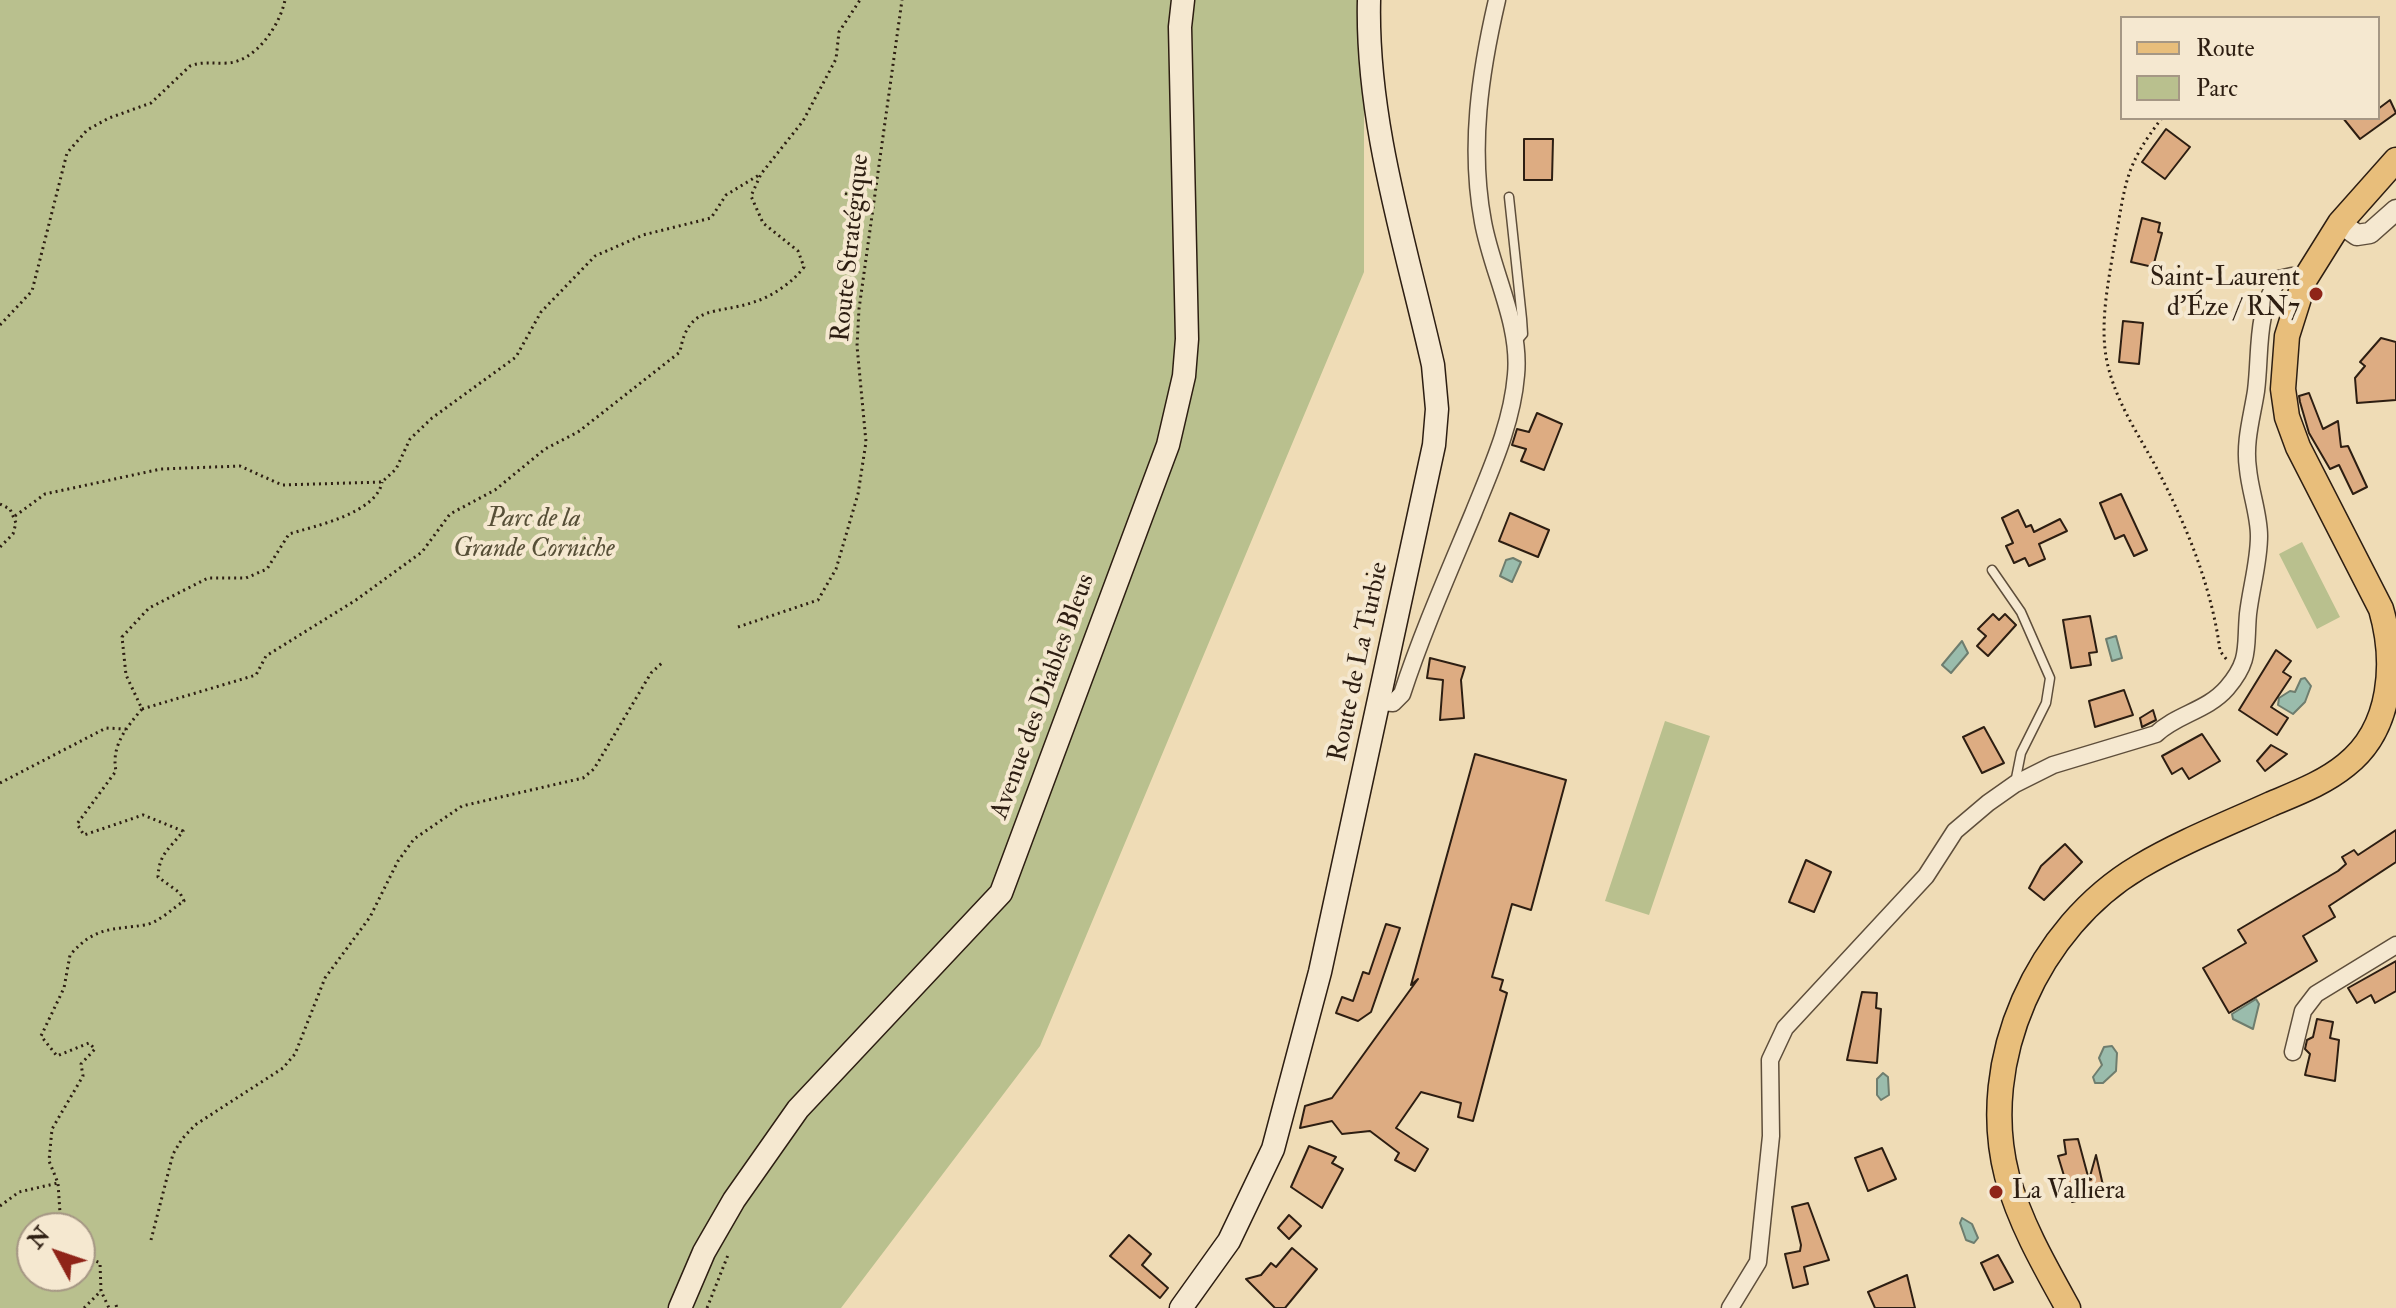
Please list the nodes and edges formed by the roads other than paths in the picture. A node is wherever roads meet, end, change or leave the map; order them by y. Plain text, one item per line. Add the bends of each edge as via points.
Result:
1 (1183, 0) edge
2 (1369, 0) edge
3 (1497, 0) edge
4 (2396, 160) edge
5 (1509, 197) dead end
6 (2396, 210) edge
7 (2340, 223) junction
8 (2305, 279) junction
9 (1515, 344) junction
10 (1992, 570) dead end
11 (1379, 702) junction
12 (2015, 784) junction
13 (2396, 945) edge
14 (2293, 1052) dead end
15 (680, 1308) edge
16 (1181, 1308) edge
17 (1730, 1308) edge
18 (2068, 1308) edge

1 - 15 main road, Avenue des Diables Bleus via 1184,376 1168,445 1001,893 798,1109 734,1200
2 - 11 main road, Route de La Turbie via 1373,102 1433,365 1437,409 1434,445
3 - 9 street via 1476,119 1483,220
4 - 7 main road
5 - 9 lane via 1523,334
6 - 7 street via 2370,233 2357,235
7 - 8 main road
8 - 12 street via 2279,279 2267,295 2258,347 2247,456 2260,533 2247,619 2248,650 2241,666 2215,699 2156,734 2075,757
8 - 18 main road via 2287,336 2287,417 2381,609 2389,636 2389,689 2367,741 2349,763 2322,782 2169,851 2111,886 2064,933 2024,1000 2002,1080 2002,1144 2015,1201
9 - 11 street via 1512,401 1495,462 1402,694 1393,703
10 - 12 lane via 2021,612 2050,678 2046,703 2021,753
11 - 16 main road, Route de La Turbie via 1320,972 1273,1149 1229,1241
12 - 17 street via 1955,831 1926,876 1785,1028 1770,1060 1771,1136 1758,1262
13 - 14 street via 2316,994 2303,1011

